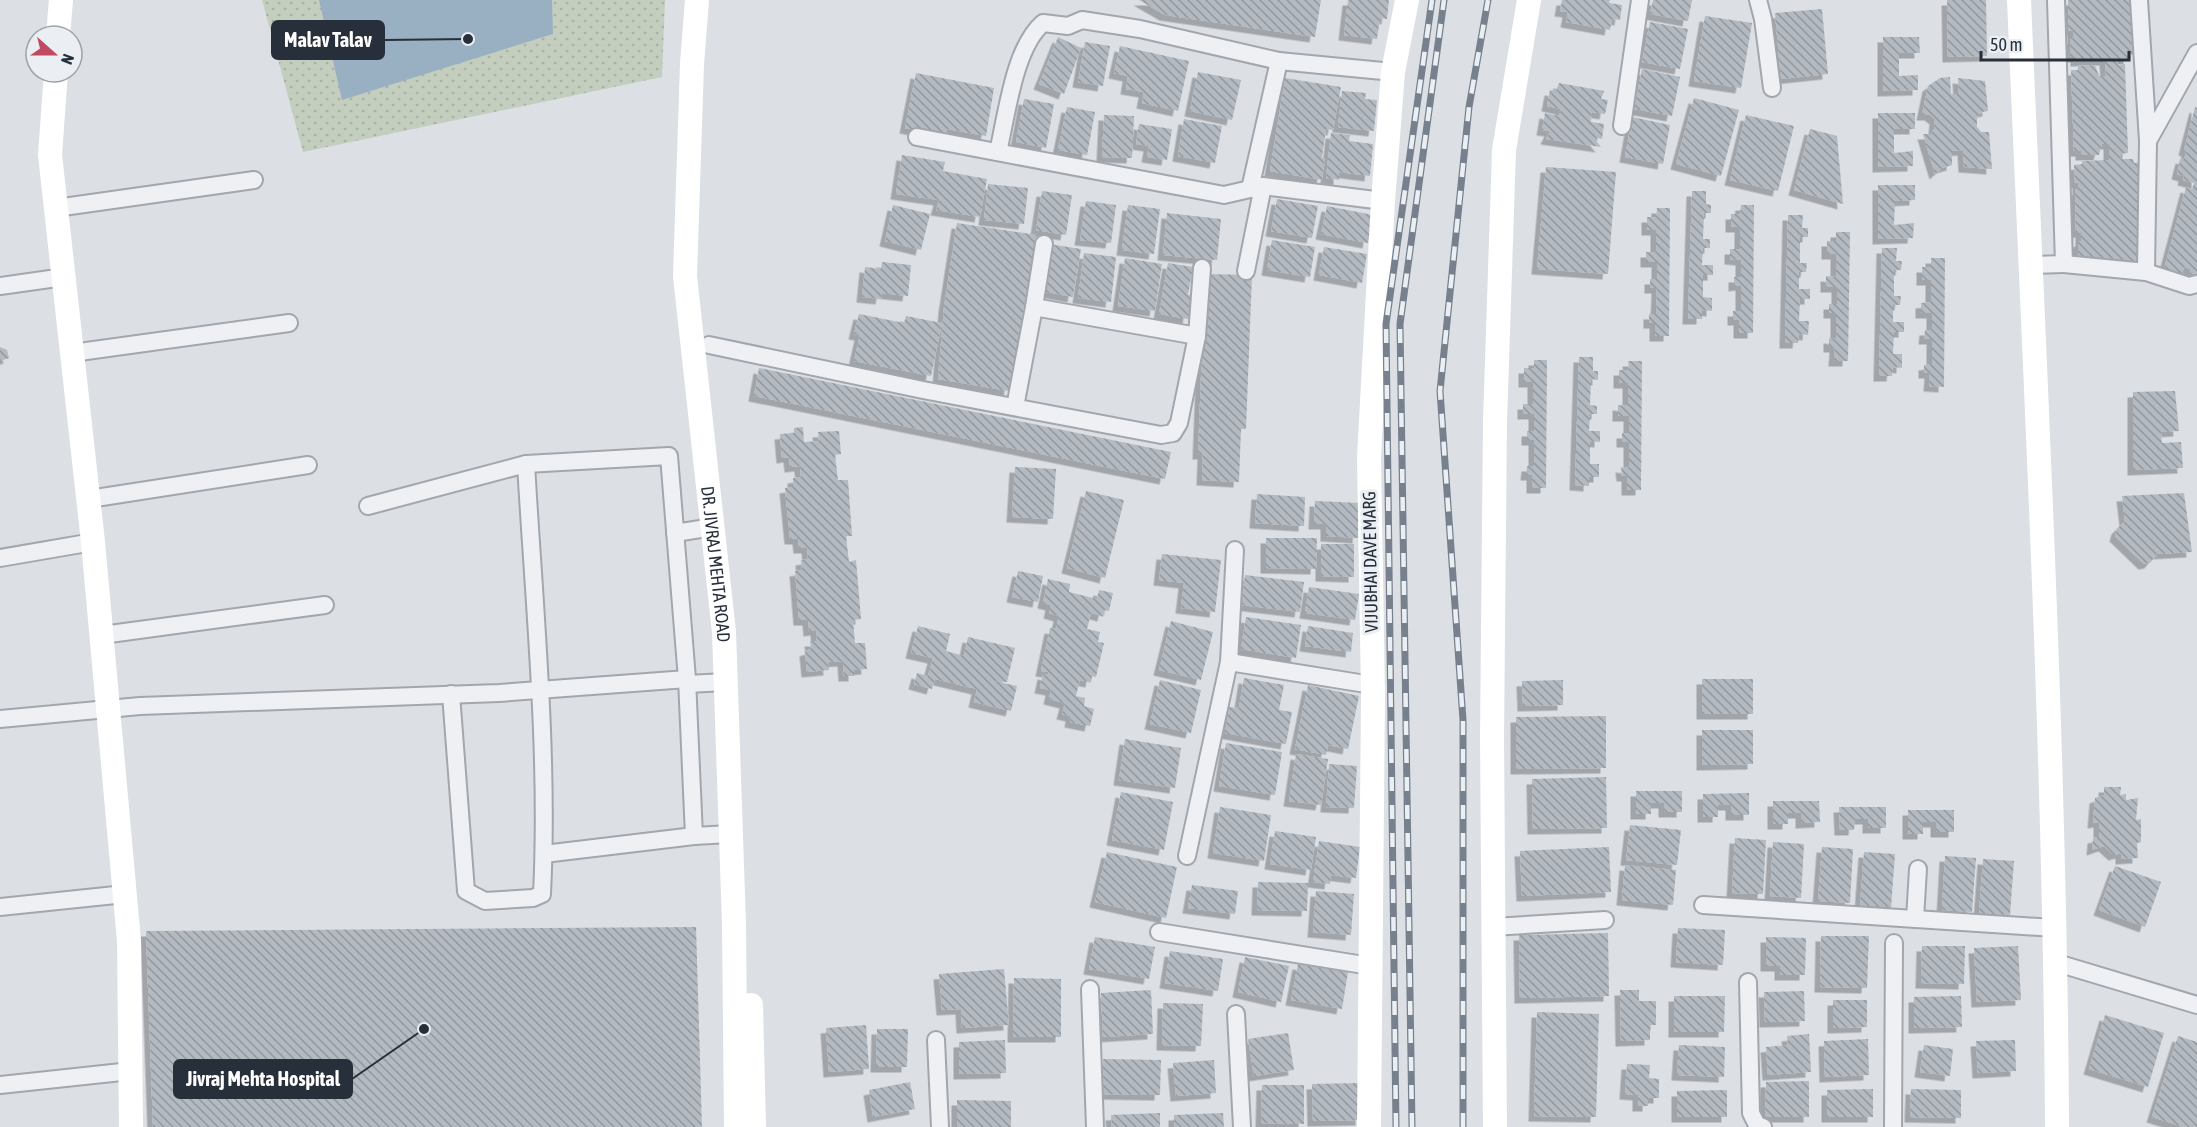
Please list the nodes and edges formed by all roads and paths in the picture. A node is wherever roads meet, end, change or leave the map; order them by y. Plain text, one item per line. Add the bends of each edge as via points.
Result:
1 (61, 0) edge
2 (698, 0) edge
3 (710, 0) edge
4 (1407, 0) edge
5 (1529, 0) edge
6 (1640, 0) edge
7 (1758, 0) edge
8 (2019, 0) edge
9 (2056, 0) edge
10 (2139, 0) edge
11 (59, 24) edge
12 (2197, 53) edge
13 (1279, 61) junction
14 (1393, 72) junction
15 (55, 84) edge
16 (1772, 88) dead end
17 (1622, 126) dead end
18 (918, 137) dead end
19 (2148, 141) junction
20 (998, 152) junction
21 (254, 180) dead end
22 (1257, 187) junction
23 (1383, 201) junction
24 (56, 208) junction
25 (1044, 244) dead end
26 (2064, 264) junction
27 (2030, 265) junction
28 (1202, 268) dead end
29 (1246, 271) dead end
30 (2146, 272) junction
31 (64, 277) junction
32 (2197, 284) edge
33 (0, 286) edge
34 (1034, 307) junction
35 (289, 323) dead end
36 (1197, 336) junction
37 (709, 345) junction
38 (72, 353) junction
39 (1015, 407) junction
40 (526, 464) junction
41 (308, 465) dead end
42 (89, 499) junction
43 (368, 506) dead end
44 (712, 527) junction
45 (675, 533) junction
46 (93, 542) junction
47 (1235, 550) dead end
48 (0, 558) edge
49 (325, 605) dead end
50 (102, 634) junction
51 (1229, 662) junction
52 (687, 682) junction
53 (726, 682) junction
54 (1372, 685) junction
55 (538, 690) junction
56 (451, 694) junction
57 (108, 708) junction
58 (0, 718) edge
59 (730, 834) junction
60 (694, 836) junction
61 (544, 854) junction
62 (1187, 856) dead end
63 (1918, 869) dead end
64 (125, 894) junction
65 (1703, 905) dead end
66 (0, 907) edge
67 (1915, 919) junction
68 (1605, 920) dead end
69 (1493, 927) junction
70 (2054, 928) junction
71 (1159, 932) dead end
72 (1894, 943) dead end
73 (2057, 963) junction
74 (1370, 966) junction
75 (1748, 982) dead end
76 (1090, 989) dead end
77 (2197, 1005) edge
78 (1236, 1014) dead end
79 (936, 1040) dead end
80 (131, 1071) junction
81 (0, 1084) edge
82 (131, 1127) edge
83 (736, 1127) edge
84 (754, 1127) edge
85 (940, 1127) edge
86 (1095, 1127) edge
87 (1242, 1127) edge
88 (1369, 1127) edge
89 (1495, 1127) edge
90 (1763, 1127) edge
91 (1893, 1127) edge
92 (2057, 1127) edge

1 - 11 street
2 - 44 street, DR. JIVRAJ MEHTA ROAD via 692,64 686,276
3 - 37 street via 701,272
4 - 14 street, VIJUBHAI DAVE MARG
5 - 69 street via 1504,150 1495,422
6 - 17 street
7 - 16 street
8 - 27 street
9 - 26 street
10 - 19 street
12 - 19 street
13 - 14 street
13 - 20 street via 1140,29 1082,21 1068,26 1043,23 1031,33 1020,61
13 - 22 street
14 - 23 street, VIJUBHAI DAVE MARG
15 - 24 street via 50,155
18 - 20 street
19 - 30 street
20 - 22 street via 1224,195
21 - 24 street
22 - 23 street
22 - 29 street
23 - 54 street, VIJUBHAI DAVE MARG via 1369,457
24 - 31 street
25 - 34 street
26 - 27 street
26 - 30 street
27 - 70 street via 2050,723
28 - 36 street
30 - 32 street via 2189,286
31 - 33 street
31 - 38 street
34 - 36 street
34 - 39 street
35 - 38 street
36 - 39 street via 1179,423 1173,432 1161,435
37 - 39 street
37 - 84 street via 740,657
38 - 42 street
40 - 43 street
40 - 45 street via 669,456
40 - 55 street
41 - 42 street
42 - 46 street
44 - 45 street
44 - 53 street, DR. JIVRAJ MEHTA ROAD
45 - 52 street
46 - 48 street
46 - 50 street
47 - 51 street
49 - 50 street
50 - 57 street
51 - 54 street
51 - 62 street
52 - 53 street
52 - 55 street
52 - 60 street
53 - 59 street, DR. JIVRAJ MEHTA ROAD
54 - 74 street, VIJUBHAI DAVE MARG
55 - 56 street
55 - 61 street
56 - 57 street
56 - 61 street via 466,891 485,901 542,894
57 - 58 street
57 - 64 street
59 - 60 street
59 - 83 street, DR. JIVRAJ MEHTA ROAD
60 - 61 street
63 - 67 street
64 - 66 street
64 - 80 street
65 - 67 street
67 - 70 street
68 - 69 street
69 - 89 street
70 - 73 street
71 - 74 street
72 - 91 street
73 - 77 street
73 - 92 street
74 - 88 street, VIJUBHAI DAVE MARG
75 - 90 street via 1751,1113 1757,1125
76 - 86 street
78 - 87 street
79 - 85 street
80 - 81 street
80 - 82 street

